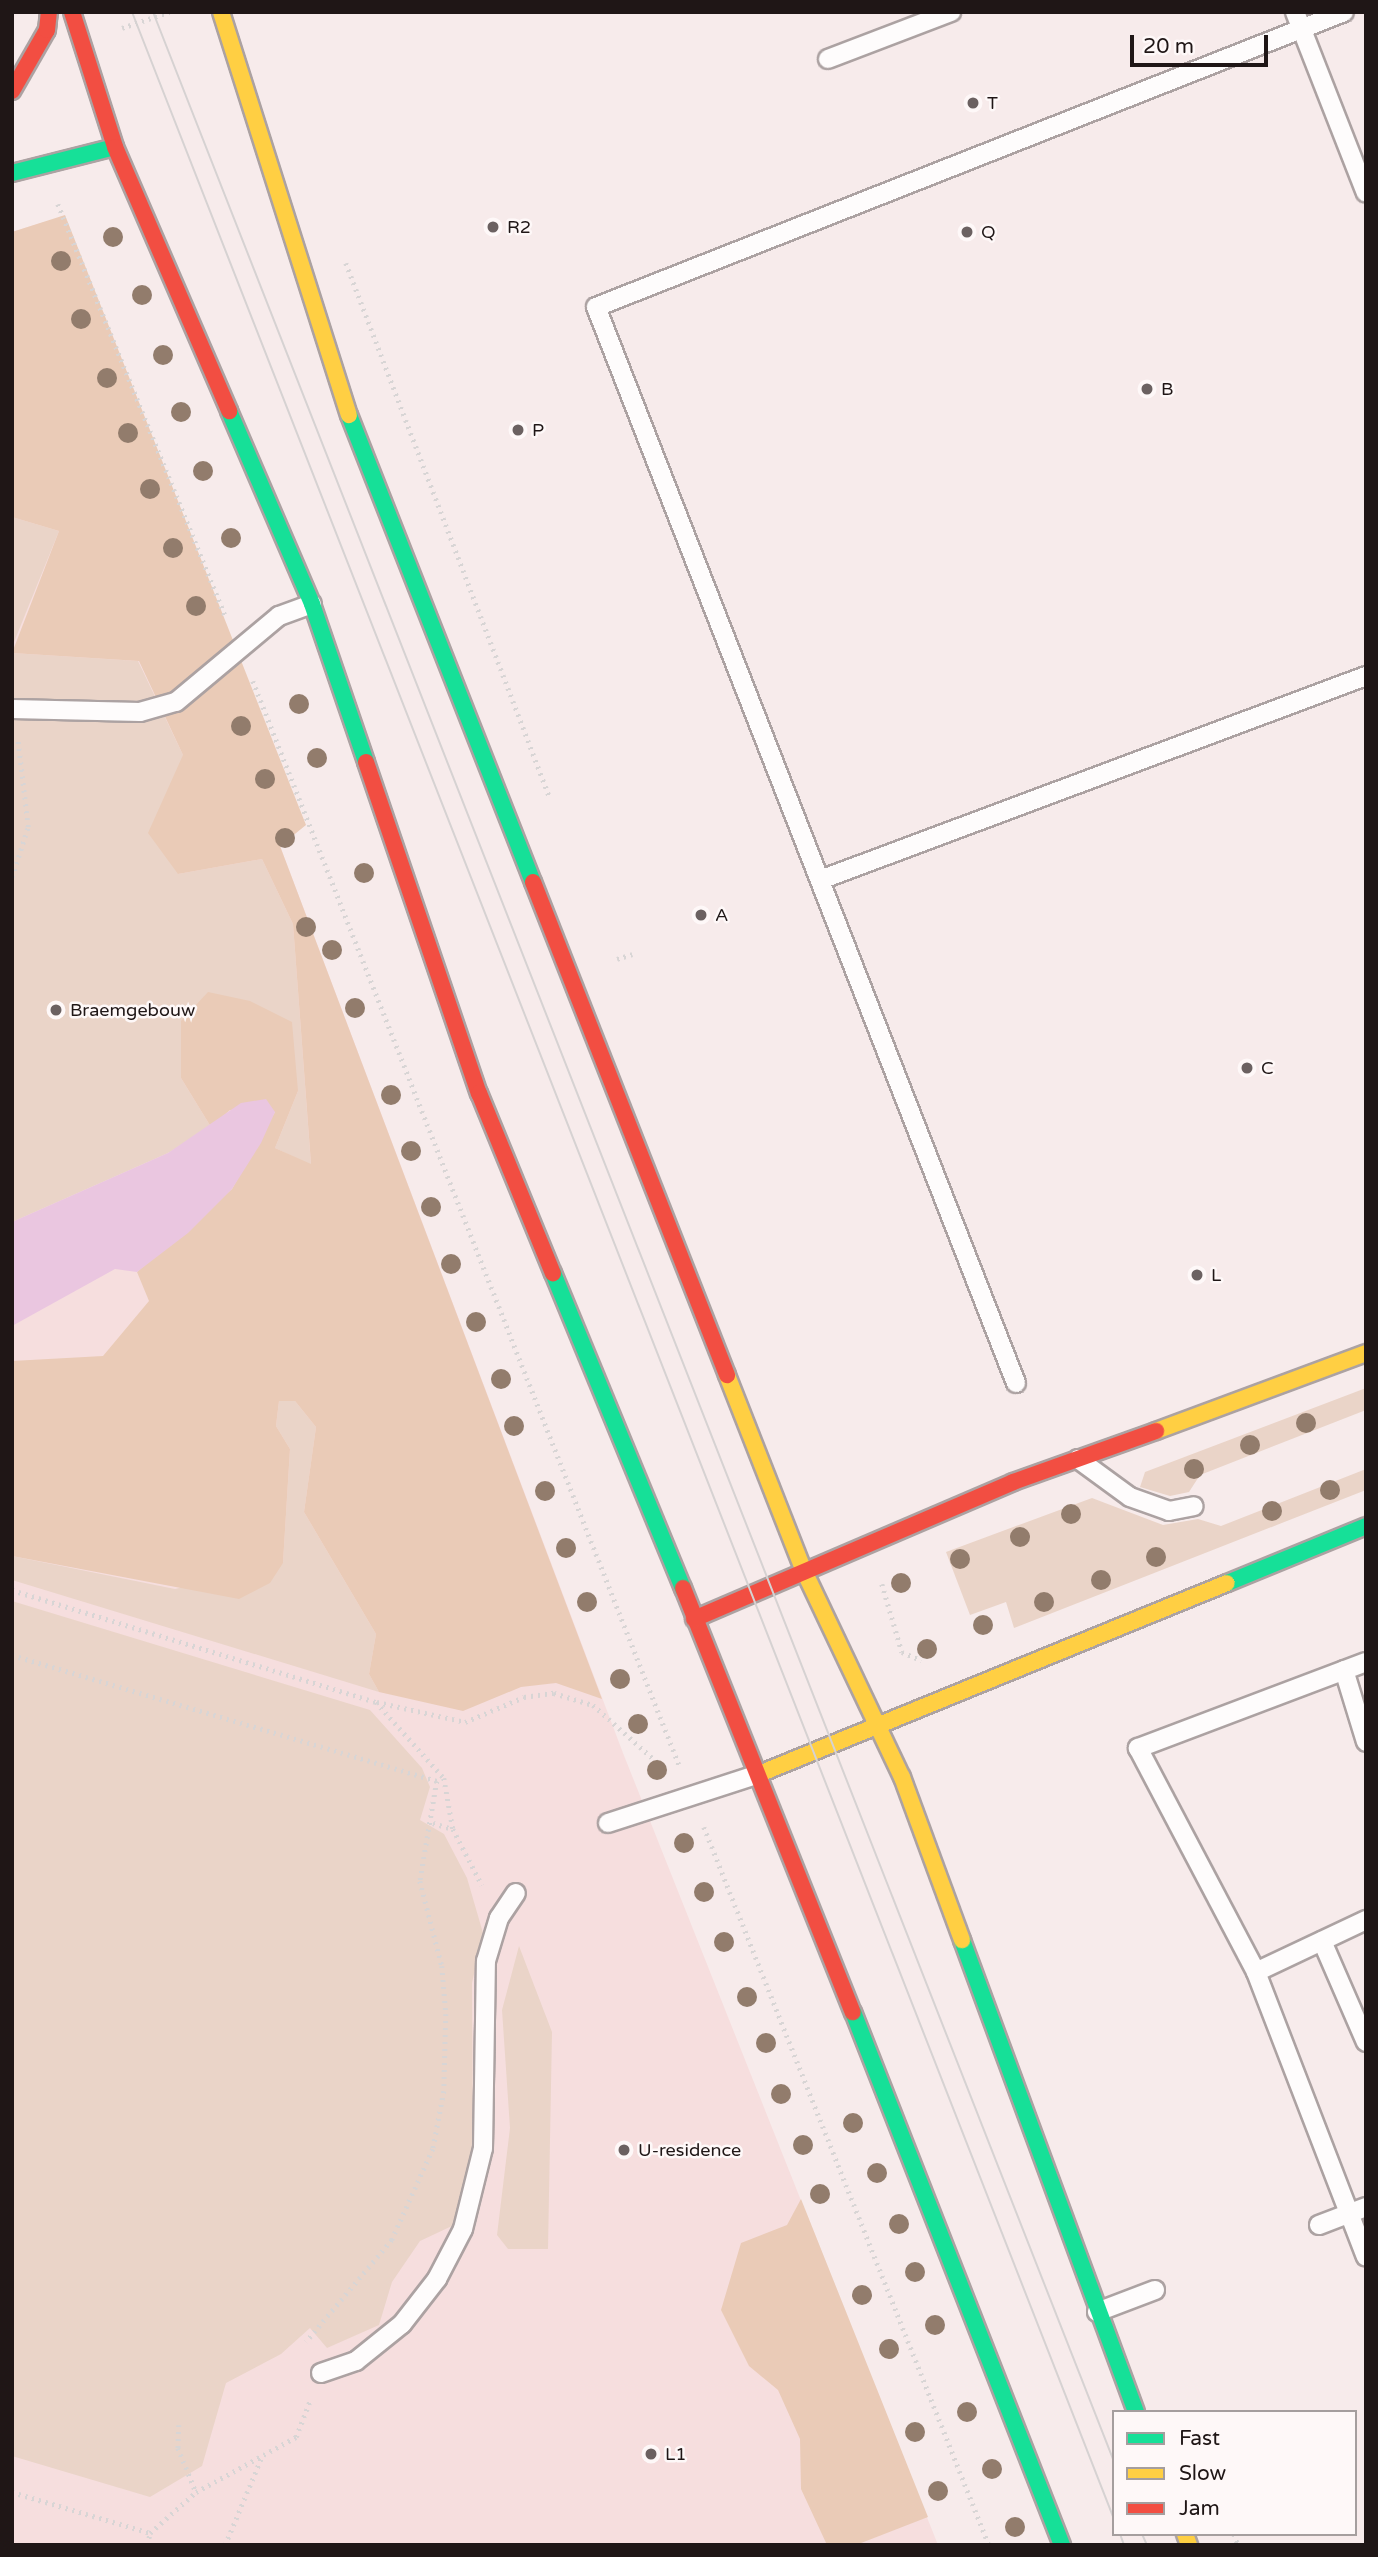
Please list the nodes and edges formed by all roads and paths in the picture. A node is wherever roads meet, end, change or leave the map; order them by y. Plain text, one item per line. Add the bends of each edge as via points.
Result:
1 (49, 12) edge
2 (72, 12) edge
3 (169, 12) edge
4 (221, 12) edge
5 (951, 12) edge
6 (1344, 12) edge
7 (1298, 21) edge
8 (115, 31) dead end
9 (828, 59) dead end
10 (12, 91) edge
11 (115, 147) junction
12 (12, 173) edge
13 (1366, 193) edge
14 (59, 206) dead end
15 (312, 604) junction
16 (226, 617) junction
17 (217, 625) dead end
18 (239, 648) junction
19 (1366, 676) edge
20 (252, 680) junction
21 (243, 687) dead end
22 (12, 709) edge
23 (29, 737) dead end
24 (12, 877) edge
25 (820, 880) junction
26 (632, 954) dead end
27 (617, 959) dead end
28 (1366, 1353) edge
29 (1016, 1382) dead end
30 (1078, 1459) junction
31 (1194, 1506) dead end
32 (1366, 1526) edge
33 (804, 1571) junction
34 (884, 1575) dead end
35 (12, 1590) edge
36 (694, 1619) junction
37 (12, 1655) edge
38 (1366, 1662) edge
39 (932, 1665) dead end
40 (1344, 1670) junction
41 (376, 1702) junction
42 (880, 1722) junction
43 (1366, 1742) edge
44 (759, 1774) junction
45 (690, 1794) junction
46 (433, 1823) junction
47 (608, 1824) dead end
48 (453, 1829) junction
49 (516, 1893) dead end
50 (499, 1918) junction
51 (1366, 1920) edge
52 (1322, 1941) junction
53 (1256, 1972) junction
54 (1366, 2042) edge
55 (1358, 2210) edge
56 (1319, 2225) dead end
57 (1366, 2257) edge
58 (1154, 2290) dead end
59 (1097, 2312) junction
60 (321, 2373) joint
61 (1135, 2410) edge
62 (179, 2425) dead end
63 (296, 2437) dead end
64 (262, 2455) junction
65 (12, 2491) edge
66 (196, 2491) junction
67 (150, 2533) junction
68 (147, 2545) edge
69 (225, 2545) edge
70 (989, 2545) edge
71 (1062, 2545) edge

1 - 10 main road via 47,30
2 - 11 main road
3 - 8 path
4 - 33 main road via 328,362
5 - 9 lane
6 - 7 lane
7 - 13 lane
7 - 25 lane via 596,307
11 - 12 main road
11 - 15 main road
14 - 16 path
15 - 18 lane via 279,616
15 - 36 main road via 479,1093
16 - 17 path
16 - 18 path
18 - 20 path
18 - 22 lane via 176,702 140,712
19 - 25 lane
20 - 21 path
20 - 45 path
23 - 24 path via 17,737 28,827
25 - 29 lane
26 - 27 path
28 - 30 main road via 1170,1430 1140,1433
30 - 31 lane via 1130,1497 1168,1511
30 - 33 main road
32 - 42 main road
33 - 36 main road
33 - 42 main road
34 - 39 path via 881,1592 902,1653
35 - 41 path via 348,1688
36 - 44 main road
37 - 46 path via 437,1781
38 - 40 lane
40 - 43 lane
40 - 53 lane via 1138,1748
41 - 45 path via 465,1722 524,1697 554,1693 593,1705
41 - 48 path via 444,1778
42 - 44 main road
42 - 59 main road
44 - 45 lane
44 - 71 main road
45 - 47 lane
45 - 70 path
46 - 48 path
46 - 60 path via 420,1881 443,1978 447,2063 440,2120 424,2176 392,2240 306,2342
48 - 50 path
49 - 50 lane
50 - 60 lane via 483,1984 483,2148 463,2229 437,2279 401,2324 356,2361
51 - 52 lane
52 - 53 lane
52 - 54 lane
53 - 55 lane
55 - 56 lane
55 - 57 lane
58 - 59 lane
59 - 61 main road
62 - 66 path via 178,2448
63 - 64 path
64 - 66 path
64 - 69 path
65 - 67 path
66 - 67 path
67 - 68 path

